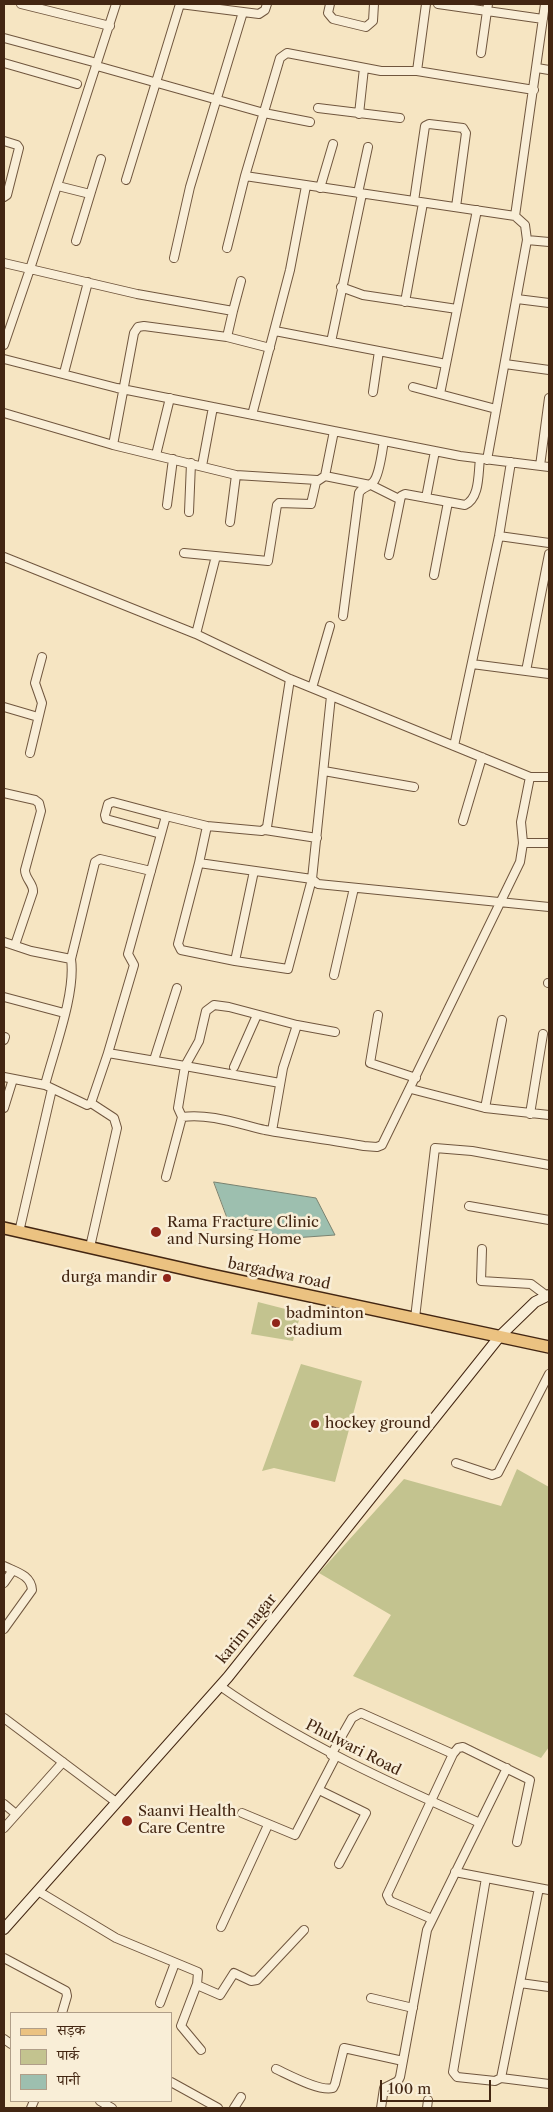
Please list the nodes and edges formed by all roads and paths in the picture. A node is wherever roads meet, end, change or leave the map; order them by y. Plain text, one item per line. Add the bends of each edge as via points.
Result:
1 (21, 4) edge
2 (116, 4) edge
3 (180, 4) edge
4 (267, 4) edge
5 (330, 4) edge
6 (374, 4) edge
7 (426, 4) edge
8 (438, 4) edge
9 (546, 4) edge
10 (216, 6) edge
11 (487, 7) edge
12 (243, 12) junction
13 (544, 19) junction
14 (110, 26) junction
15 (4, 38) edge
16 (480, 53) dead end
17 (4, 64) edge
18 (97, 64) junction
19 (364, 68) junction
20 (537, 68) junction
21 (549, 70) edge
22 (417, 71) junction
23 (156, 82) junction
24 (77, 84) dead end
25 (534, 90) junction
26 (217, 100) junction
27 (318, 108) dead end
28 (264, 113) junction
29 (359, 114) junction
30 (400, 118) dead end
31 (310, 122) dead end
32 (4, 141) edge
33 (333, 144) dead end
34 (368, 147) dead end
35 (100, 158) dead end
36 (245, 176) junction
37 (126, 180) dead end
38 (58, 186) junction
39 (306, 186) junction
40 (320, 188) junction
41 (360, 193) junction
42 (90, 194) junction
43 (4, 197) edge
44 (414, 201) junction
45 (423, 203) junction
46 (456, 207) junction
47 (477, 210) junction
48 (515, 216) junction
49 (527, 240) junction
50 (76, 242) dead end
51 (549, 242) edge
52 (227, 248) dead end
53 (174, 258) dead end
54 (4, 263) edge
55 (30, 269) junction
56 (241, 281) dead end
57 (88, 282) junction
58 (341, 287) junction
59 (517, 299) junction
60 (405, 302) junction
61 (549, 303) edge
62 (457, 309) junction
63 (233, 311) junction
64 (275, 331) junction
65 (227, 337) junction
66 (331, 342) junction
67 (4, 345) edge
68 (270, 348) junction
69 (379, 351) junction
70 (4, 359) edge
71 (446, 364) junction
72 (505, 364) junction
73 (549, 370) edge
74 (64, 373) junction
75 (413, 387) dead end
76 (122, 389) junction
77 (373, 392) dead end
78 (440, 394) junction
79 (170, 398) junction
80 (549, 398) edge
81 (213, 407) junction
82 (496, 409) junction
83 (4, 413) edge
84 (252, 415) junction
85 (334, 431) junction
86 (384, 441) junction
87 (114, 445) junction
88 (435, 451) junction
89 (156, 455) junction
90 (173, 459) junction
91 (484, 459) junction
92 (511, 462) junction
93 (191, 463) junction
94 (202, 466) junction
95 (540, 466) junction
96 (549, 467) edge
97 (236, 475) junction
98 (325, 476) junction
99 (317, 480) junction
100 (371, 486) junction
101 (426, 498) junction
102 (398, 499) junction
103 (448, 502) junction
104 (166, 505) dead end
105 (189, 512) dead end
106 (230, 522) dead end
107 (499, 536) junction
108 (549, 543) edge
109 (184, 553) dead end
110 (549, 554) edge
111 (389, 555) dead end
112 (216, 556) junction
113 (4, 557) edge
114 (434, 575) dead end
115 (343, 616) dead end
116 (330, 626) dead end
117 (196, 634) junction
118 (42, 657) dead end
119 (472, 664) junction
120 (526, 671) junction
121 (549, 674) edge
122 (290, 679) junction
123 (312, 688) junction
124 (331, 696) junction
125 (4, 707) edge
126 (38, 717) junction
127 (454, 746) junction
128 (30, 753) dead end
129 (482, 757) junction
130 (324, 771) junction
131 (530, 776) junction
132 (549, 777) edge
133 (414, 787) dead end
134 (4, 793) edge
135 (166, 816) junction
136 (463, 822) dead end
137 (207, 826) junction
138 (265, 830) junction
139 (161, 834) junction
140 (317, 838) junction
141 (523, 843) junction
142 (549, 843) edge
143 (199, 863) junction
144 (151, 871) junction
145 (254, 871) junction
146 (312, 879) junction
147 (354, 888) junction
148 (501, 902) junction
149 (549, 907) edge
150 (4, 942) edge
151 (15, 945) junction
152 (71, 959) junction
153 (234, 961) junction
154 (334, 975) dead end
155 (176, 988) dead end
156 (4, 997) edge
157 (64, 1013) junction
158 (257, 1015) junction
159 (378, 1015) dead end
160 (502, 1020) dead end
161 (297, 1025) junction
162 (335, 1032) dead end
163 (544, 1034) dead end
164 (108, 1053) junction
165 (154, 1060) junction
166 (185, 1066) junction
167 (234, 1067) dead end
168 (4, 1077) edge
169 (416, 1078) junction
170 (13, 1079) junction
171 (280, 1083) junction
172 (49, 1087) junction
173 (411, 1089) junction
174 (91, 1103) junction
175 (4, 1108) edge
176 (485, 1108) junction
177 (530, 1114) junction
178 (549, 1115) edge
179 (182, 1117) junction
180 (272, 1131) junction
181 (549, 1165) edge
182 (166, 1177) dead end
183 (469, 1206) dead end
184 (549, 1220) edge
185 (4, 1228) edge
186 (19, 1232) junction
187 (90, 1247) junction
188 (482, 1249) dead end
189 (542, 1292) edge
190 (415, 1318) junction
191 (500, 1336) junction
192 (549, 1346) edge
193 (549, 1374) edge
194 (456, 1463) dead end
195 (4, 1566) edge
196 (13, 1570) junction
197 (4, 1583) edge
198 (4, 1630) edge
199 (220, 1686) junction
200 (4, 1718) edge
201 (453, 1754) junction
202 (334, 1756) junction
203 (63, 1762) junction
204 (507, 1768) junction
205 (319, 1790) junction
206 (430, 1801) junction
207 (116, 1802) junction
208 (4, 1804) edge
209 (242, 1813) dead end
210 (16, 1814) junction
211 (480, 1823) junction
212 (268, 1825) junction
213 (4, 1828) edge
214 (517, 1842) dead end
215 (339, 1864) dead end
216 (455, 1872) junction
217 (486, 1878) junction
218 (539, 1888) junction
219 (549, 1890) edge
220 (38, 1891) junction
221 (432, 1919) junction
222 (221, 1926) dead end
223 (4, 1928) edge
224 (304, 1930) dead end
225 (4, 1958) edge
226 (176, 1963) junction
227 (520, 1983) junction
228 (197, 1984) junction
229 (549, 1987) edge
230 (371, 1998) dead end
231 (160, 2003) dead end
232 (413, 2008) junction
233 (62, 2012) edge
234 (200, 2050) dead end
235 (403, 2061) junction
236 (276, 2069) dead end
237 (501, 2078) junction
238 (172, 2083) edge
239 (549, 2084) edge
240 (241, 2097) dead end
241 (218, 2108) edge
242 (234, 2108) edge
243 (380, 2108) edge

1 - 14 street
2 - 14 street
3 - 10 street
3 - 23 street
4 - 12 street via 263,13
5 - 6 street via 328,13 333,19 366,27 373,21
7 - 22 street
8 - 11 street
9 - 13 street
10 - 12 street
11 - 13 street
11 - 16 street
12 - 26 street
13 - 20 street
14 - 18 street
15 - 18 street
17 - 24 street
18 - 23 street
18 - 38 street
19 - 22 street
19 - 28 street via 284,54 280,58
19 - 29 street
20 - 21 street
20 - 25 street
22 - 25 street
23 - 26 street
23 - 37 street
25 - 48 street
26 - 28 street
26 - 53 street via 190,187
27 - 29 street
28 - 31 street
28 - 36 street
29 - 30 street
32 - 43 street via 19,148
33 - 40 street
34 - 41 street
35 - 42 street
36 - 39 street
36 - 52 street
38 - 42 street
38 - 55 street
39 - 40 street
39 - 64 street
40 - 41 street
41 - 44 street
41 - 58 street
42 - 50 street
44 - 45 street
44 - 46 street via 425,126 463,128 466,133
45 - 46 street
45 - 60 street
46 - 47 street
47 - 48 street
47 - 62 street
48 - 49 street via 525,225
49 - 51 street
49 - 59 street
54 - 55 street
55 - 57 street
55 - 67 street
56 - 63 street
57 - 63 street
57 - 74 street
58 - 60 street via 363,295
58 - 66 street
59 - 61 street
59 - 72 street
60 - 62 street
62 - 71 street
63 - 65 street
64 - 66 street
64 - 68 street
65 - 68 street
65 - 76 street via 138,327
66 - 69 street
68 - 84 street
69 - 71 street
69 - 77 street
70 - 74 street
71 - 78 street
72 - 73 street
72 - 82 street
74 - 76 street
75 - 78 street
76 - 79 street
76 - 87 street
78 - 82 street
79 - 81 street
79 - 89 street
80 - 95 street
81 - 84 street
81 - 94 street
82 - 91 street
83 - 87 street
84 - 85 street
85 - 86 street
85 - 98 street
86 - 88 street
86 - 100 street via 376,478
87 - 89 street
88 - 91 street
88 - 101 street
89 - 90 street
90 - 93 street
90 - 104 street
91 - 92 street
91 - 103 street via 471,502 465,505
92 - 95 street
92 - 107 street
93 - 94 street
93 - 105 street
94 - 97 street
95 - 96 street
97 - 99 street
97 - 106 street
98 - 99 street
98 - 100 street
99 - 112 street via 311,504 279,503 277,506 268,561
100 - 102 street
100 - 115 street via 359,493
101 - 102 street via 405,494
101 - 103 street
102 - 111 street
103 - 114 street
107 - 108 street
107 - 119 street
109 - 112 street
110 - 120 street
112 - 117 street
113 - 117 street
116 - 123 street
117 - 122 street
118 - 126 street via 35,683 42,699
119 - 120 street
119 - 127 street
120 - 121 street
122 - 123 street
122 - 138 street
123 - 124 street
124 - 127 street
124 - 130 street
125 - 126 street
126 - 128 street
127 - 129 street
129 - 131 street
129 - 136 street
130 - 133 street
130 - 140 street
131 - 132 street
131 - 141 street via 521,822
134 - 151 street via 35,800 41,811 25,870 26,878 34,889
135 - 137 street
135 - 139 street
135 - 139 street via 112,802 108,804 106,819
137 - 138 street
137 - 143 street
138 - 140 street
139 - 144 street
140 - 146 street
141 - 142 street
141 - 148 street via 520,862
143 - 145 street
143 - 153 street via 179,948
144 - 152 street via 96,859
144 - 164 street via 128,954 134,965
145 - 146 street
145 - 153 street
146 - 147 street via 318,884
146 - 153 street via 288,968
147 - 148 street
147 - 154 street
148 - 149 street
148 - 169 street
150 - 151 street
151 - 152 street
152 - 157 street via 73,972
155 - 165 street
156 - 157 street
157 - 172 street
158 - 161 street
158 - 166 street via 210,1006 199,1042
158 - 167 street
159 - 169 street via 370,1063
160 - 176 street
161 - 162 street
161 - 171 street
163 - 177 street
164 - 165 street
164 - 174 street
165 - 166 street
166 - 171 street
166 - 179 street via 178,1108
168 - 170 street
169 - 173 street
170 - 172 street
170 - 175 street
171 - 180 street
172 - 174 street via 84,1105
172 - 186 street
173 - 176 street
173 - 180 street via 385,1142 377,1147
174 - 187 street via 114,1118 117,1128
176 - 177 street
177 - 178 street
179 - 180 street via 211,1118
179 - 182 street
181 - 190 street via 435,1148
183 - 184 street
185 - 186 main road, bargadwa road
186 - 187 main road, bargadwa road
187 - 190 main road, bargadwa road
188 - 189 street via 481,1281 528,1284
189 - 191 street, karim nagar
190 - 191 main road, bargadwa road
191 - 192 main road, bargadwa road
191 - 199 street, karim nagar
193 - 194 street via 498,1473 492,1475
195 - 196 street
196 - 197 street
196 - 198 street via 26,1576 32,1590
199 - 202 street, Phulwari Road
199 - 207 street, karim nagar
200 - 203 street
201 - 202 street via 360,1713 352,1718
201 - 204 street via 463,1747
201 - 206 street
202 - 205 street
202 - 206 street, Phulwari Road
203 - 207 street
203 - 210 street
204 - 211 street
204 - 214 street via 530,1780
205 - 212 street via 297,1834
205 - 215 street via 366,1813
206 - 211 street, Phulwari Road
206 - 221 street via 387,1897
207 - 220 street, karim nagar
208 - 210 street
209 - 212 street
210 - 213 street
211 - 216 street
212 - 222 street
216 - 217 street
216 - 221 street
217 - 218 street
217 - 237 street via 453,2072 458,2078 495,2082
218 - 219 street
218 - 227 street
220 - 223 street, karim nagar
220 - 226 street via 116,1938
221 - 232 street via 427,1930
224 - 228 street via 256,1981 234,1973 221,1995
225 - 233 street via 66,1991
226 - 228 street via 198,1972
226 - 231 street
227 - 229 street
227 - 237 street
228 - 234 street via 181,2026
230 - 232 street
232 - 235 street
235 - 236 street via 344,2048 335,2084 328,2089
235 - 243 street via 399,2079 384,2088
237 - 239 street
238 - 241 street
240 - 242 street

